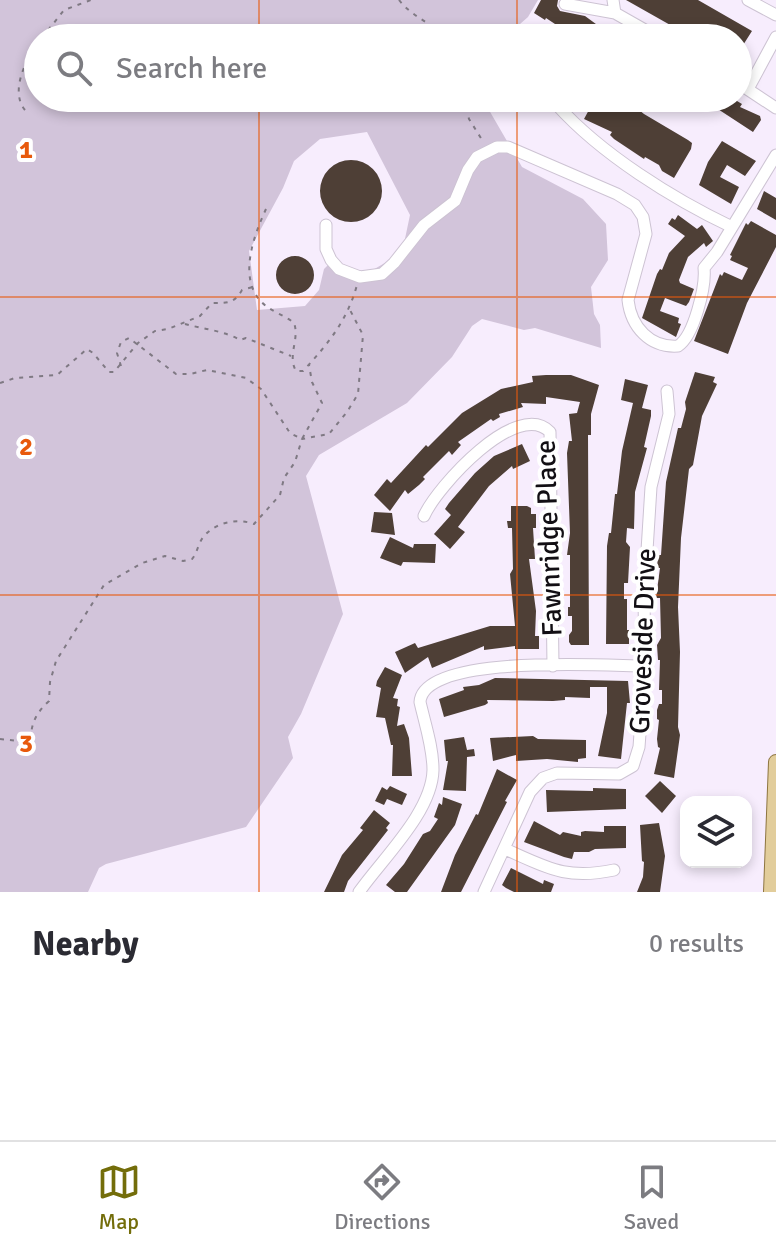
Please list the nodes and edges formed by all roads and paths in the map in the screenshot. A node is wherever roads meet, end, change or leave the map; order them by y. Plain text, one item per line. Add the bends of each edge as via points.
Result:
1 (91, 0) edge
2 (399, 0) edge
3 (613, 0) edge
4 (748, 0) edge
5 (565, 4) dead end
6 (615, 13) junction
7 (776, 15) edge
8 (53, 24) edge
9 (428, 24) edge
10 (634, 24) edge
11 (776, 37) edge
12 (24, 72) edge
13 (752, 73) edge
14 (752, 92) edge
15 (776, 108) edge
16 (24, 109) edge
17 (467, 112) edge
18 (563, 112) edge
19 (490, 150) junction
20 (776, 155) edge
21 (266, 209) dead end
22 (326, 225) dead end
23 (732, 227) junction
24 (360, 277) junction
25 (253, 287) junction
26 (350, 310) junction
27 (183, 323) junction
28 (138, 343) junction
29 (292, 357) junction
30 (309, 365) junction
31 (121, 366) junction
32 (0, 383) edge
33 (667, 391) dead end
34 (302, 439) junction
35 (424, 516) dead end
36 (553, 666) junction
37 (645, 666) junction
38 (0, 739) edge
39 (776, 762) edge
40 (776, 779) edge
41 (505, 849) junction
42 (614, 870) dead end
43 (359, 892) edge
44 (484, 892) edge
45 (771, 892) edge

1 - 8 path via 64,10
2 - 9 path
3 - 6 street
4 - 7 street
5 - 6 street
6 - 10 street
11 - 13 street
12 - 16 path via 19,89
14 - 15 street
17 - 19 path
18 - 23 street via 660,187
19 - 23 street via 516,150 635,205 646,234 628,300 632,320 654,342 678,346 687,338 706,282 704,268
19 - 24 street via 472,164 455,201 424,225 388,270
20 - 23 street
21 - 25 path via 252,243
22 - 24 street via 324,243 331,260 345,273
24 - 26 path
25 - 27 path via 230,303 212,303
25 - 29 path via 267,307 294,323
26 - 30 path
26 - 34 path via 363,335 358,394 329,434
27 - 28 path via 155,331
27 - 29 path via 246,338
28 - 31 path
28 - 31 path via 129,338 121,342
28 - 34 path via 176,374 207,370 246,378 261,389 290,433
29 - 30 path via 296,371
30 - 34 path via 322,403
31 - 32 path via 109,372 87,349 57,375
33 - 37 street, Groveside Drive via 669,414 651,487
34 - 38 path via 280,495 254,524 232,521 205,534 192,559 165,556 104,585 56,661 49,701 33,721 31,738
35 - 36 street, Fawnridge Place via 430,502 485,445 524,425 536,423 550,432
36 - 37 street
36 - 43 street via 488,667 426,686 420,702 433,771 426,800
37 - 41 street, Groveside Drive via 633,766 619,774 557,773 543,778 530,792
39 - 40 main road
40 - 45 main road
41 - 42 street via 559,872 593,875
41 - 44 street, Groveside Drive

